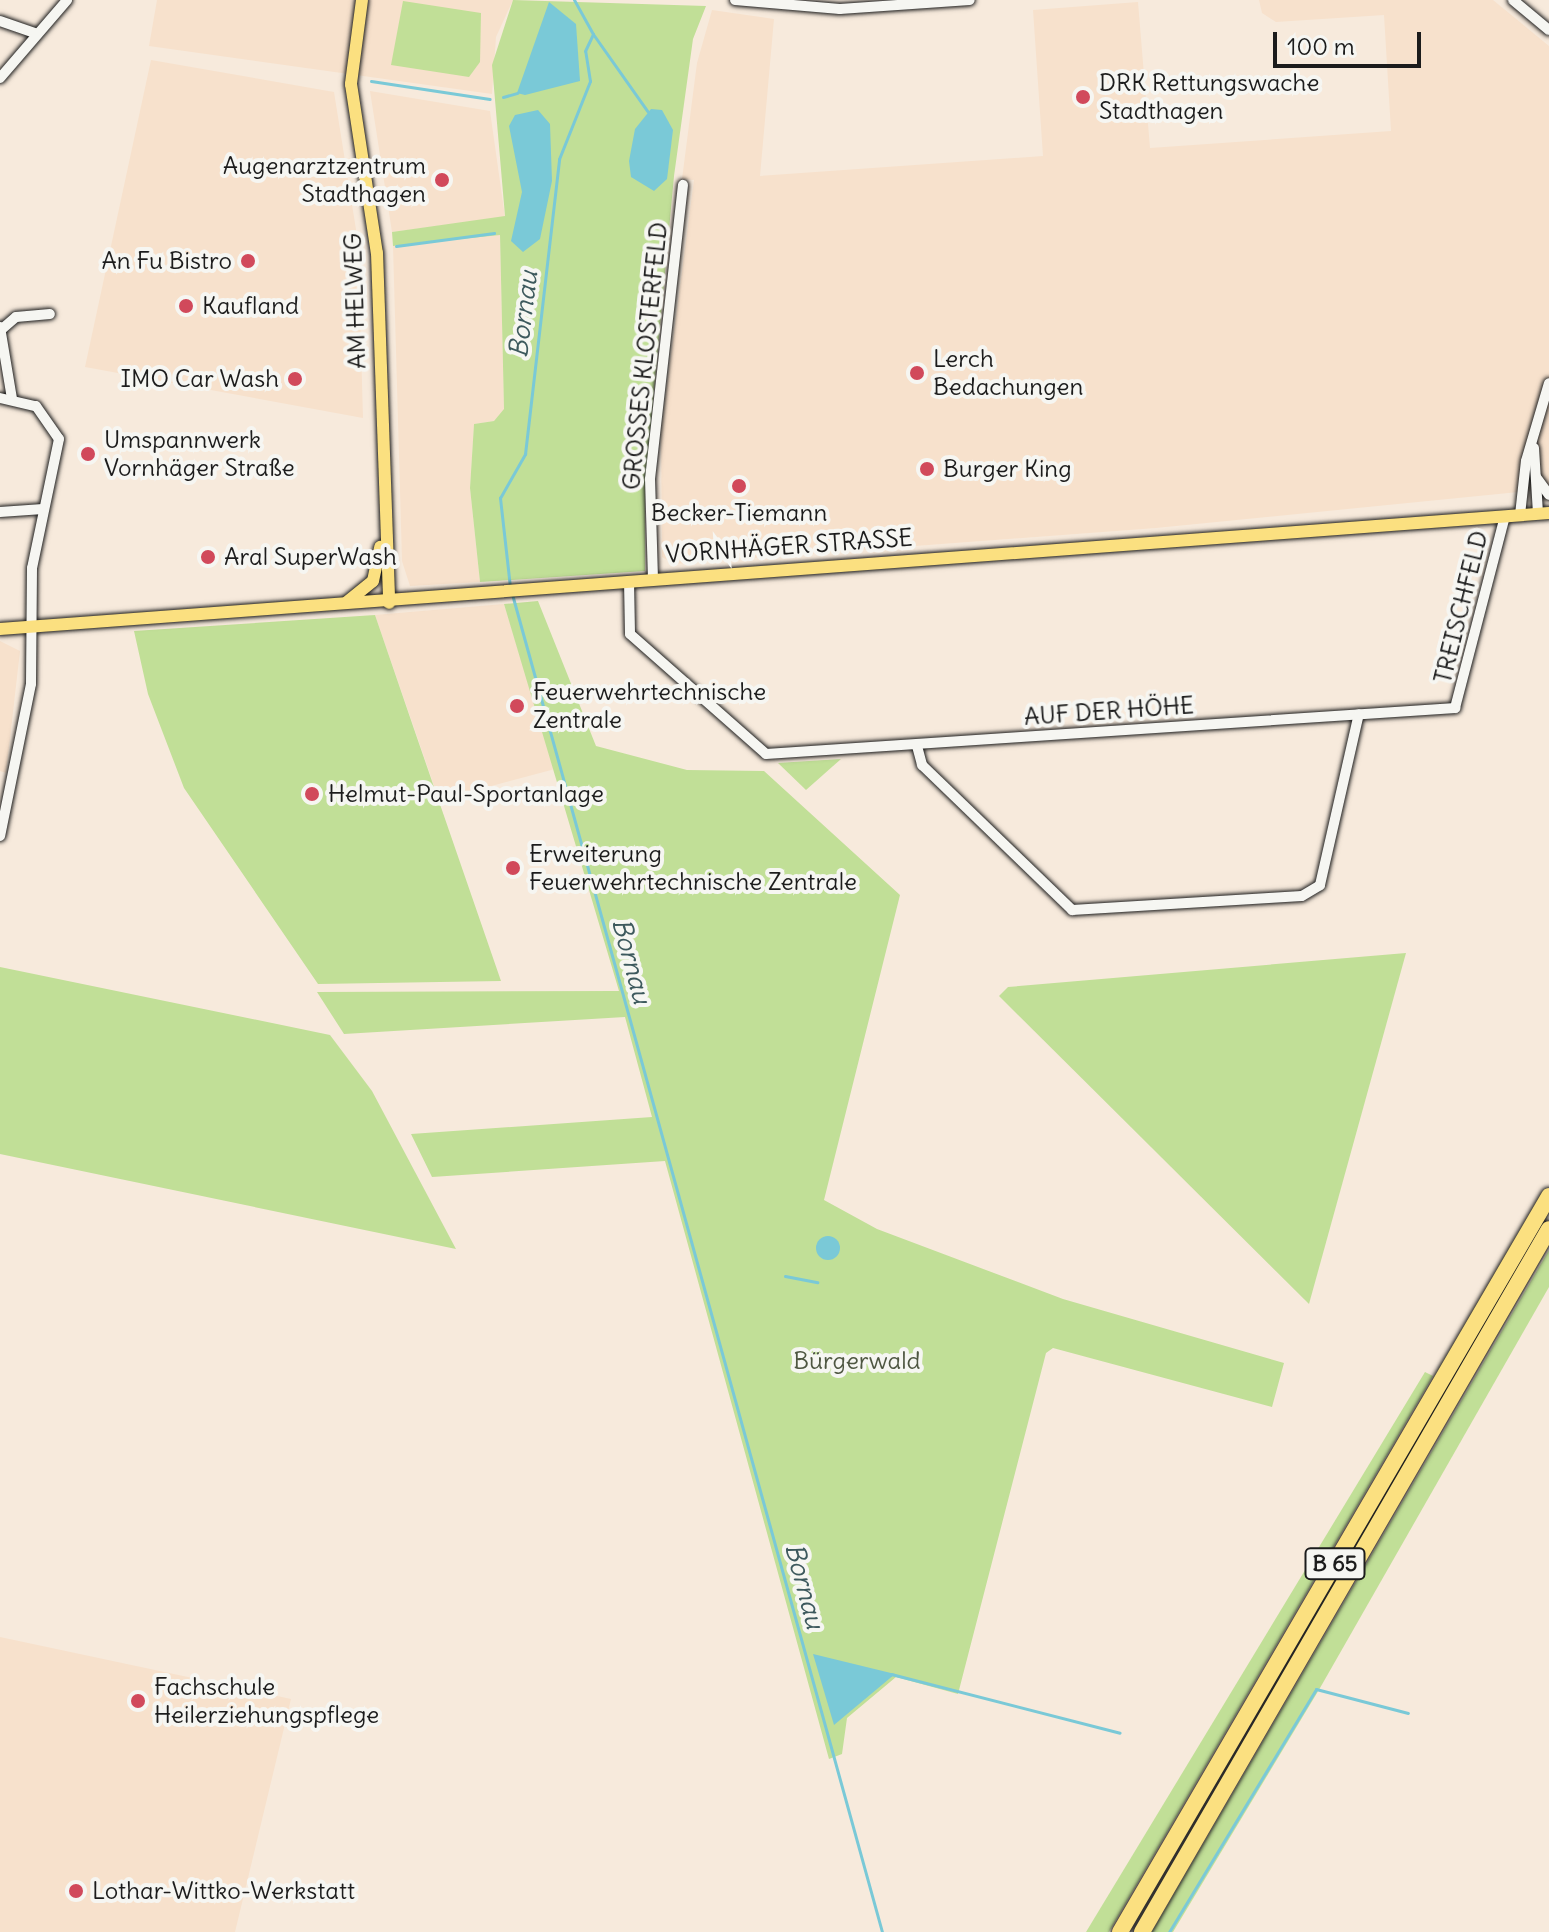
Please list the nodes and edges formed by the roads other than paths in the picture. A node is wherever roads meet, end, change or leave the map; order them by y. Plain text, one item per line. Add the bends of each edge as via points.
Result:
1 (67, 0) edge
2 (362, 0) edge
3 (735, 0) edge
4 (970, 0) edge
5 (1513, 0) edge
6 (0, 21) edge
7 (1549, 30) edge
8 (37, 34) junction
9 (0, 78) edge
10 (683, 185) dead end
11 (50, 314) dead end
12 (1, 328) edge
13 (1549, 383) edge
14 (0, 398) edge
15 (12, 399) junction
16 (1535, 438) junction
17 (1535, 475) junction
18 (1549, 495) edge
19 (43, 509) junction
20 (0, 512) edge
21 (1543, 514) edge
22 (1520, 515) junction
23 (1505, 516) junction
24 (383, 528) junction
25 (653, 579) junction
26 (629, 581) junction
27 (389, 603) junction
28 (337, 607) junction
29 (33, 627) junction
30 (0, 629) edge
31 (1455, 708) joint
32 (1359, 714) junction
33 (917, 746) junction
34 (0, 836) edge
35 (1549, 1196) edge
36 (1549, 1229) edge
37 (1120, 1932) edge
38 (1142, 1932) edge

1 - 8 street
2 - 24 main road, AM HELWEG via 351,84 377,253
3 - 4 street via 822,9
5 - 7 street
6 - 8 street
8 - 9 street
10 - 25 street, GROSSES KLOSTERFELD via 650,479
11 - 12 street via 16,317
12 - 15 street
13 - 16 street
14 - 15 street
15 - 19 street via 36,406 59,439
16 - 17 street
16 - 22 street
17 - 18 street
17 - 21 street
19 - 20 street
19 - 29 street via 32,568
21 - 22 main road, VORNHÄGER STRASSE
22 - 23 main road, VORNHÄGER STRASSE
23 - 25 main road, VORNHÄGER STRASSE
23 - 31 street, TREISCHFELD
24 - 27 main road, AM HELWEG
24 - 28 main road via 373,581
25 - 26 main road, VORNHÄGER STRASSE
26 - 27 main road, VORNHÄGER STRASSE
26 - 33 street, AUF DER HÖHE via 630,634 766,754
27 - 28 main road, VORNHÄGER STRASSE
28 - 29 main road, VORNHÄGER STRASSE
29 - 30 main road, VORNHÄGER STRASSE
29 - 34 street via 26,716
31 - 32 street, AUF DER HÖHE
32 - 33 street, AUF DER HÖHE
32 - 33 street via 1320,885 1302,896 1072,910 922,765
35 - 37 highway, B 65
36 - 38 highway, B 65

